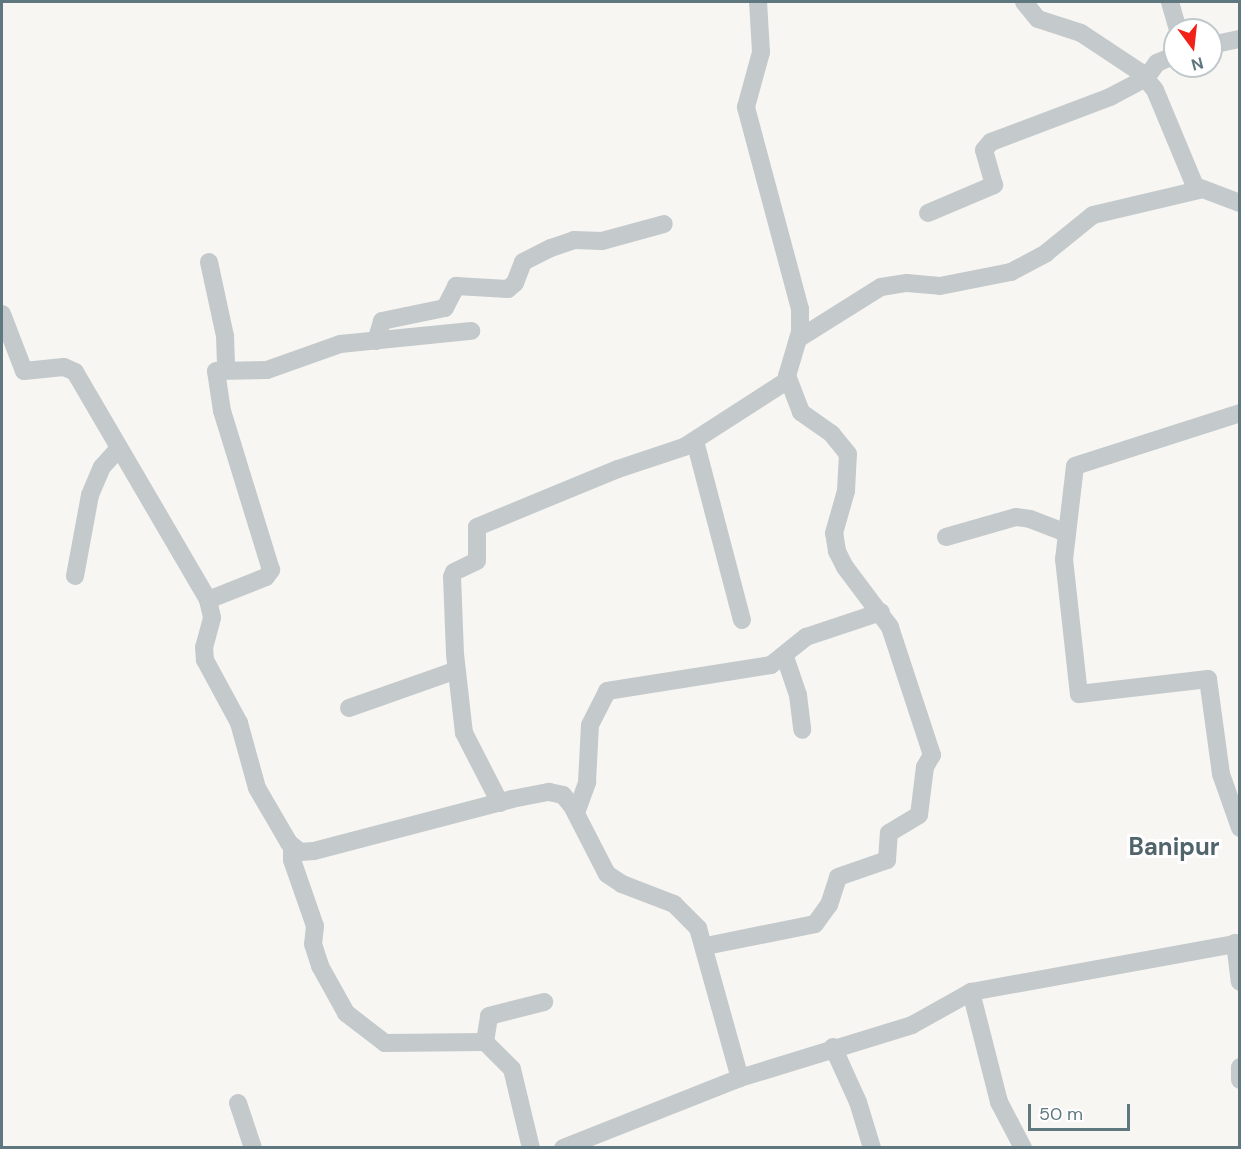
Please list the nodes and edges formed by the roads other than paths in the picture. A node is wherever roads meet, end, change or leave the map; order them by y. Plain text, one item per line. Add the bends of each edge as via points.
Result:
1 (758, 2) edge
2 (1024, 2) edge
3 (1170, 2) edge
4 (1175, 18) edge
5 (1239, 39) edge
6 (1223, 42) edge
7 (1163, 60) edge
8 (1146, 78) junction
9 (1199, 190) junction
10 (1239, 203) edge
11 (928, 213) dead end
12 (664, 224) dead end
13 (209, 262) dead end
14 (2, 314) edge
15 (471, 331) dead end
16 (798, 339) junction
17 (376, 341) junction
18 (226, 369) junction
19 (788, 380) junction
20 (1239, 413) edge
21 (695, 441) junction
22 (119, 448) junction
23 (1066, 533) junction
24 (946, 537) dead end
25 (75, 576) dead end
26 (208, 600) junction
27 (881, 612) junction
28 (742, 620) dead end
29 (785, 657) junction
30 (457, 670) junction
31 (349, 708) dead end
32 (802, 730) dead end
33 (500, 803) junction
34 (576, 813) junction
35 (1239, 828) edge
36 (292, 846) junction
37 (1237, 943) edge
38 (706, 946) junction
39 (1239, 982) edge
40 (971, 992) junction
41 (544, 1002) dead end
42 (485, 1042) junction
43 (833, 1047) junction
44 (1239, 1067) edge
45 (740, 1078) junction
46 (1239, 1080) edge
47 (238, 1103) dead end
48 (253, 1148) edge
49 (531, 1148) edge
50 (563, 1148) edge
51 (872, 1148) edge
52 (1023, 1148) edge

1 - 16 street via 761,52 746,107 798,300
2 - 8 street via 1038,19 1081,33
3 - 4 street
5 - 6 street
7 - 8 street
8 - 9 street
8 - 11 street via 1080,110 990,142 984,150 994,185
9 - 10 street
9 - 16 street via 1093,215 1046,253 1011,272 940,286 907,283 881,287
12 - 17 street via 602,242 570,241 542,252 523,262 515,283 508,289 456,286 445,308 382,321
13 - 18 street via 225,336
14 - 22 street via 20,368 28,373 64,367 75,372
15 - 17 street
16 - 19 street via 787,366
17 - 18 street via 332,345 267,370
18 - 26 street via 216,371 219,397 271,572
19 - 21 street
19 - 27 street via 801,412 832,435 848,454 846,491 834,536 845,567
20 - 23 street via 1075,466
21 - 28 street
21 - 30 street via 477,527 477,561 454,572 452,578
22 - 25 street via 102,466 90,495
22 - 26 street
23 - 24 street via 1016,517
23 - 35 street via 1064,560 1079,694 1208,679 1221,774
26 - 36 street via 212,618 204,647 205,660 239,723 257,788
27 - 29 street via 806,637
27 - 38 street via 890,627 931,750 924,772 922,808 914,818 889,832 887,860 838,877 829,905 815,924
29 - 32 street via 798,695
29 - 34 street via 757,668 607,691 590,725 587,782
30 - 31 street
30 - 33 street via 465,737
33 - 34 street via 557,793
33 - 36 street via 314,851 300,852
34 - 38 street via 607,874 681,910 698,928
36 - 42 street via 292,860 315,926 313,944 323,975 335,998 356,1023 385,1043
37 - 39 street
37 - 40 street
38 - 45 street
40 - 43 street via 912,1025
40 - 52 street via 993,1086
41 - 42 street via 489,1016
42 - 49 street via 512,1069
43 - 45 street
43 - 51 street via 858,1102
44 - 46 street
45 - 50 street
47 - 48 street

